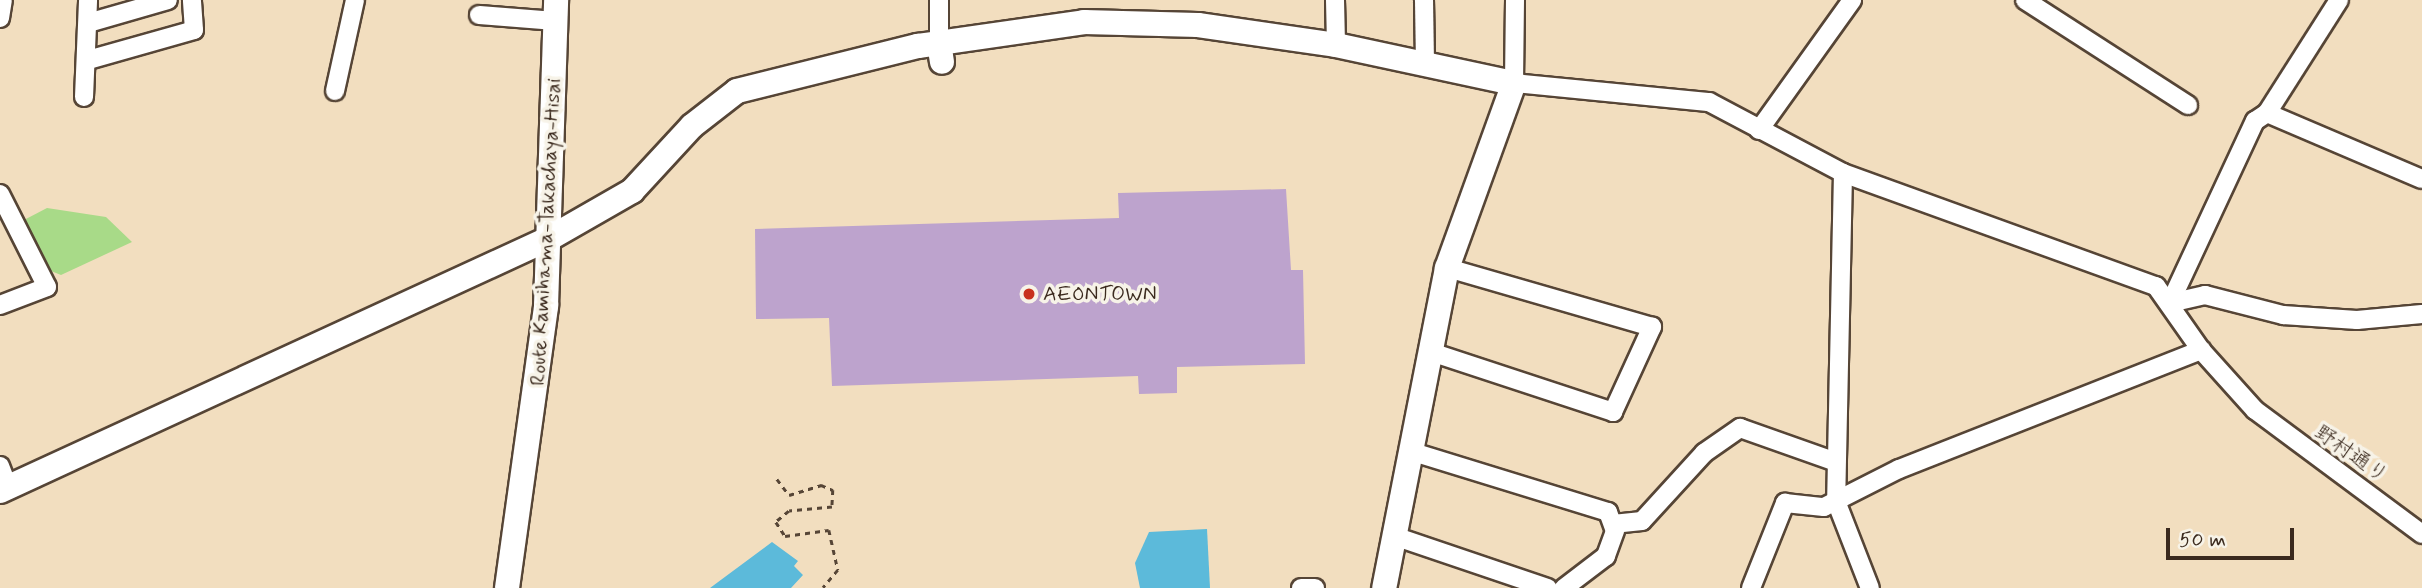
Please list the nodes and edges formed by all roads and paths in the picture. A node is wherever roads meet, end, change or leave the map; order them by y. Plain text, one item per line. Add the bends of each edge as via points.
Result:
1 (3, 0) edge
2 (88, 0) edge
3 (168, 0) edge
4 (192, 0) edge
5 (355, 0) edge
6 (939, 0) edge
7 (1335, 0) edge
8 (1423, 0) edge
9 (1516, 0) edge
10 (1852, 0) edge
11 (2025, 0) edge
12 (2339, 0) edge
13 (508, 9) edge
14 (556, 10) edge
15 (480, 15) dead end
16 (0, 18) edge
17 (88, 23) junction
18 (1336, 45) junction
19 (941, 52) junction
20 (88, 60) junction
21 (1425, 64) junction
22 (1514, 83) junction
23 (335, 91) dead end
24 (83, 97) dead end
25 (2189, 105) dead end
26 (2267, 113) junction
27 (1759, 130) junction
28 (1843, 173) junction
29 (2422, 179) edge
30 (0, 194) edge
31 (550, 237) junction
32 (1447, 268) junction
33 (2171, 303) junction
34 (0, 305) edge
35 (2422, 314) edge
36 (2201, 350) junction
37 (1431, 352) junction
38 (1413, 452) junction
39 (1836, 462) junction
40 (776, 479) dead end
41 (3, 481) edge
42 (1836, 502) junction
43 (1613, 524) junction
44 (2422, 534) edge
45 (1397, 537) junction
46 (507, 588) edge
47 (823, 588) edge
48 (1301, 588) edge
49 (1315, 588) edge
50 (1384, 588) edge
51 (1548, 588) edge
52 (1564, 588) edge
53 (1751, 588) edge
54 (1870, 588) edge

1 - 16 street
2 - 17 street
3 - 17 street
4 - 20 street via 194,30
5 - 23 street
6 - 19 street
7 - 18 street
8 - 21 street
9 - 22 street
10 - 27 street
11 - 25 street
12 - 26 street
13 - 14 street
13 - 15 street
14 - 31 street, Route Kamihama-Takachaya-Hisai
17 - 20 street
18 - 19 street via 1121,20
18 - 21 street
19 - 31 street via 737,91 692,126 632,191
20 - 24 street
21 - 22 street
22 - 27 street, 野村通り via 1668,94 1721,107
22 - 32 street
26 - 29 street
26 - 33 street via 2255,121
27 - 28 street, 野村通り
28 - 33 street, 野村通り via 2128,271 2156,286
28 - 39 street
30 - 34 street via 47,287
31 - 41 street
31 - 46 street, Route Kamihama-Takachaya-Hisai via 536,411
32 - 37 street
32 - 37 street via 1652,327 1613,412
33 - 35 street via 2205,295 2283,315 2357,320
33 - 36 street, 野村通り
36 - 42 street via 1899,469
36 - 44 street, 野村通り via 2255,410
37 - 38 street
38 - 43 street via 1608,512
38 - 45 street
39 - 42 street
39 - 43 street via 1740,428 1704,453 1642,521
40 - 47 path via 789,495 821,485 833,490 832,507 789,511 776,523 785,536 829,530 838,570
42 - 53 street via 1824,508 1785,503
42 - 54 street
43 - 52 street via 1606,556
45 - 50 street
45 - 51 street
48 - 49 street

